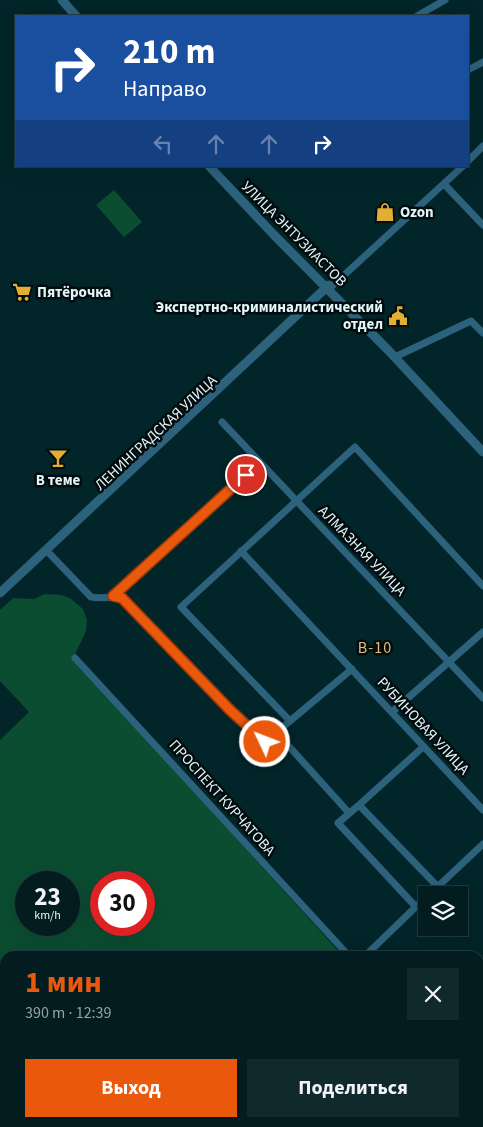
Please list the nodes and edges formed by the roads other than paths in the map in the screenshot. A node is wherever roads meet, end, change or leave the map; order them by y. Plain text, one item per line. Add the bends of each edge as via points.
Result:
1 (56, 0) edge
2 (62, 0) edge
3 (445, 0) edge
4 (69, 15) edge
5 (75, 15) edge
6 (419, 15) edge
7 (483, 62) edge
8 (469, 69) edge
9 (483, 146) edge
10 (469, 160) edge
11 (210, 167) edge
12 (217, 167) edge
13 (461, 167) edge
14 (444, 184) junction
15 (483, 225) edge
16 (329, 287) junction
17 (483, 333) edge
18 (395, 356) junction
19 (222, 422) dead end
20 (483, 452) edge
21 (259, 462) junction
22 (296, 502) junction
23 (241, 551) junction
24 (48, 552) junction
25 (483, 586) edge
26 (0, 595) edge
27 (113, 596) junction
28 (483, 632) edge
29 (75, 658) dead end
30 (449, 661) junction
31 (352, 669) junction
32 (483, 698) edge
33 (392, 712) junction
34 (290, 721) junction
35 (276, 732) junction
36 (423, 747) junction
37 (359, 805) junction
38 (483, 810) edge
39 (349, 813) junction
40 (483, 844) edge
41 (438, 886) joint
42 (416, 907) joint
43 (344, 951) edge
44 (369, 951) edge

1 - 4 street
2 - 5 street
3 - 6 street
7 - 8 street
9 - 10 street
11 - 16 street, УЛИЦА ЭНТУЗИАСТОВ
12 - 16 street
13 - 14 street, ЛЕНИНГРАДСКАЯ УЛИЦА
14 - 15 street
14 - 16 street, ЛЕНИНГРАДСКАЯ УЛИЦА
16 - 18 street, УЛИЦА ЭНТУЗИАСТОВ
16 - 24 street, ЛЕНИНГРАДСКАЯ УЛИЦА
16 - 26 street
17 - 18 street via 471,321
18 - 20 street, УЛИЦА ЭНТУЗИАСТОВ
19 - 21 street, АЛМАЗНАЯ УЛИЦА
21 - 22 street, АЛМАЗНАЯ УЛИЦА
21 - 27 street
22 - 23 street
22 - 25 street via 354,447
22 - 30 street, АЛМАЗНАЯ УЛИЦА
23 - 31 street, РУБИНОВАЯ УЛИЦА
23 - 34 street via 181,607
24 - 26 street, ЛЕНИНГРАДСКАЯ УЛИЦА
24 - 27 street via 91,597
27 - 35 street via 122,598 265,742
28 - 30 street
29 - 43 street, ПРОСПЕКТ КУРЧАТОВА
30 - 32 street, АЛМАЗНАЯ УЛИЦА
30 - 33 street
31 - 33 street, РУБИНОВАЯ УЛИЦА
31 - 34 street
33 - 36 street, РУБИНОВАЯ УЛИЦА
34 - 35 street
35 - 39 street
36 - 37 street
36 - 38 street, РУБИНОВАЯ УЛИЦА
37 - 39 street
37 - 41 street
39 - 42 street via 338,824
40 - 41 street
42 - 44 street

